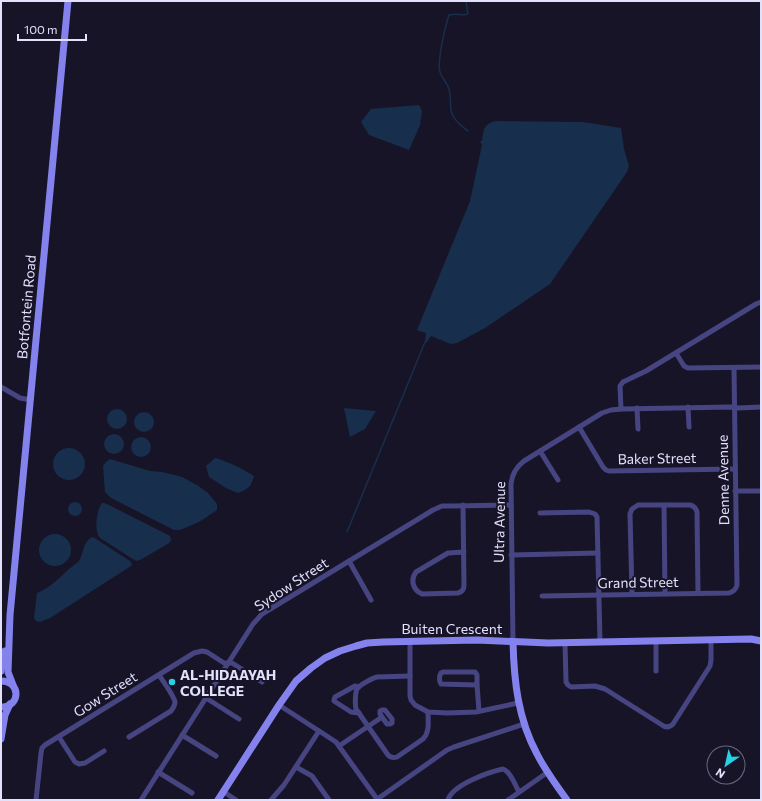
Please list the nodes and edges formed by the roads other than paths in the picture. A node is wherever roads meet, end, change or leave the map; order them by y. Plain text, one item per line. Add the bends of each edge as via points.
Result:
1 (68, 1) edge
2 (761, 302) edge
3 (676, 353) junction
4 (761, 367) edge
5 (734, 368) junction
6 (1, 387) edge
7 (31, 400) junction
8 (688, 407) junction
9 (734, 407) junction
10 (761, 407) edge
11 (637, 408) junction
12 (620, 409) junction
13 (579, 427) junction
14 (689, 427) dead end
15 (638, 429) dead end
16 (540, 451) junction
17 (735, 469) junction
18 (558, 480) dead end
19 (735, 491) junction
20 (761, 491) edge
21 (463, 505) junction
22 (511, 505) junction
23 (664, 505) junction
24 (540, 513) dead end
25 (464, 552) junction
26 (598, 553) junction
27 (512, 555) junction
28 (349, 561) junction
29 (734, 591) joint
30 (698, 593) junction
31 (632, 594) junction
32 (666, 594) junction
33 (599, 595) junction
34 (542, 596) dead end
35 (371, 600) dead end
36 (10, 615) junction
37 (711, 640) junction
38 (410, 641) junction
39 (656, 641) junction
40 (761, 641) edge
41 (513, 642) junction
42 (565, 642) junction
43 (600, 642) junction
44 (228, 663) junction
45 (656, 671) dead end
46 (1, 672) edge
47 (159, 675) junction
48 (410, 676) junction
49 (1, 680) edge
50 (262, 682) dead end
51 (477, 684) junction
52 (13, 685) junction
53 (360, 687) junction
54 (206, 698) junction
55 (518, 703) junction
56 (10, 704) junction
57 (279, 705) junction
58 (1, 706) edge
59 (428, 712) junction
60 (479, 712) junction
61 (359, 714) junction
62 (382, 717) dead end
63 (239, 719) dead end
64 (524, 724) junction
65 (368, 726) junction
66 (319, 731) junction
67 (182, 735) junction
68 (59, 737) junction
69 (128, 737) dead end
70 (1, 739) edge
71 (339, 746) junction
72 (104, 751) dead end
73 (216, 756) dead end
74 (296, 767) junction
75 (158, 772) junction
76 (548, 772) junction
77 (224, 792) junction
78 (519, 792) junction
79 (192, 793) dead end
80 (36, 800) edge
81 (140, 800) edge
82 (218, 800) edge
83 (236, 800) edge
84 (271, 800) edge
85 (329, 800) edge
86 (376, 800) edge
87 (448, 800) edge
88 (508, 800) edge
89 (567, 800) edge

1 - 7 main road, Botfontein Road
2 - 3 street
3 - 5 street via 687,368
3 - 12 street via 622,382
4 - 5 street
5 - 9 street, Denne Avenue
6 - 7 street via 20,398
7 - 36 main road, Botfontein Road
8 - 9 street, Ultra Avenue
8 - 11 street, Ultra Avenue
8 - 14 street
9 - 10 street, Ultra Avenue
9 - 17 street, Denne Avenue
11 - 12 street, Ultra Avenue
11 - 15 street
12 - 13 street, Ultra Avenue via 605,411
13 - 16 street, Ultra Avenue
13 - 17 street, Baker Street via 603,466 609,471
16 - 18 street
16 - 22 street, Ultra Avenue via 521,463 514,472
17 - 19 street, Denne Avenue
19 - 20 street
19 - 29 street, Denne Avenue via 737,585
21 - 22 street, Sydow Street
21 - 25 street
21 - 28 street, Sydow Street via 442,506 433,510
22 - 27 street, Ultra Avenue
23 - 30 street via 690,505 697,510
23 - 31 street via 638,505 631,510
23 - 32 street
24 - 26 street via 595,514 598,520
25 - 25 street via 464,589 458,592 422,594 416,590 413,580 416,572 448,553
26 - 27 street
26 - 33 street
27 - 41 street, Ultra Avenue
28 - 35 street
28 - 44 street, Sydow Street via 259,617
29 - 30 street, Grand Street
30 - 32 street, Grand Street
31 - 32 street, Grand Street
31 - 33 street, Grand Street
33 - 34 street, Grand Street
33 - 43 street
36 - 46 main road, Botfontein Road
36 - 52 main road, Botfontein Road via 8,672
37 - 39 main road, Buiten Crescent
37 - 40 main road, Buiten Crescent
37 - 42 street via 710,666 672,724 667,727 605,689 568,685
38 - 41 main road, Buiten Crescent
38 - 48 street
38 - 57 main road, Buiten Crescent via 367,643 340,651 303,674
39 - 43 main road, Buiten Crescent
39 - 45 street
41 - 42 main road, Buiten Crescent
41 - 55 main road, Ultra Avenue
42 - 43 main road, Buiten Crescent
44 - 47 street, Gow Street via 207,652 199,651
44 - 50 street
44 - 54 street, Sydow Street
47 - 68 street, Gow Street
47 - 69 street via 174,699 174,707
48 - 53 street via 376,677
48 - 59 street via 411,700
49 - 52 main road
51 - 51 street via 441,684 440,674 475,672
51 - 60 street
52 - 56 main road, Botfontein Road via 16,695
53 - 61 street via 356,692 355,705
53 - 61 street via 355,686 334,700 351,712
54 - 63 street
54 - 67 street, Sydow Street
55 - 60 street
55 - 64 main road, Ultra Avenue
56 - 58 main road
56 - 70 main road via 4,715
57 - 66 street
57 - 77 main road, Buiten Crescent
59 - 60 street
59 - 65 street via 426,736 396,758 388,755
61 - 65 street
62 - 65 street
64 - 76 main road, Ultra Avenue via 534,749
64 - 86 street via 447,750
65 - 71 street
66 - 71 street
66 - 74 street
67 - 73 street
67 - 75 street, Sydow Street
68 - 72 street via 79,764
68 - 80 street, Gow Street via 42,748
71 - 86 street
74 - 84 street
74 - 85 street via 312,776
75 - 79 street
75 - 81 street, Sydow Street
76 - 78 street
76 - 89 main road, Ultra Avenue
77 - 82 main road, Buiten Crescent
77 - 83 street
78 - 87 street via 508,772 503,769 468,781 450,794
78 - 88 street

